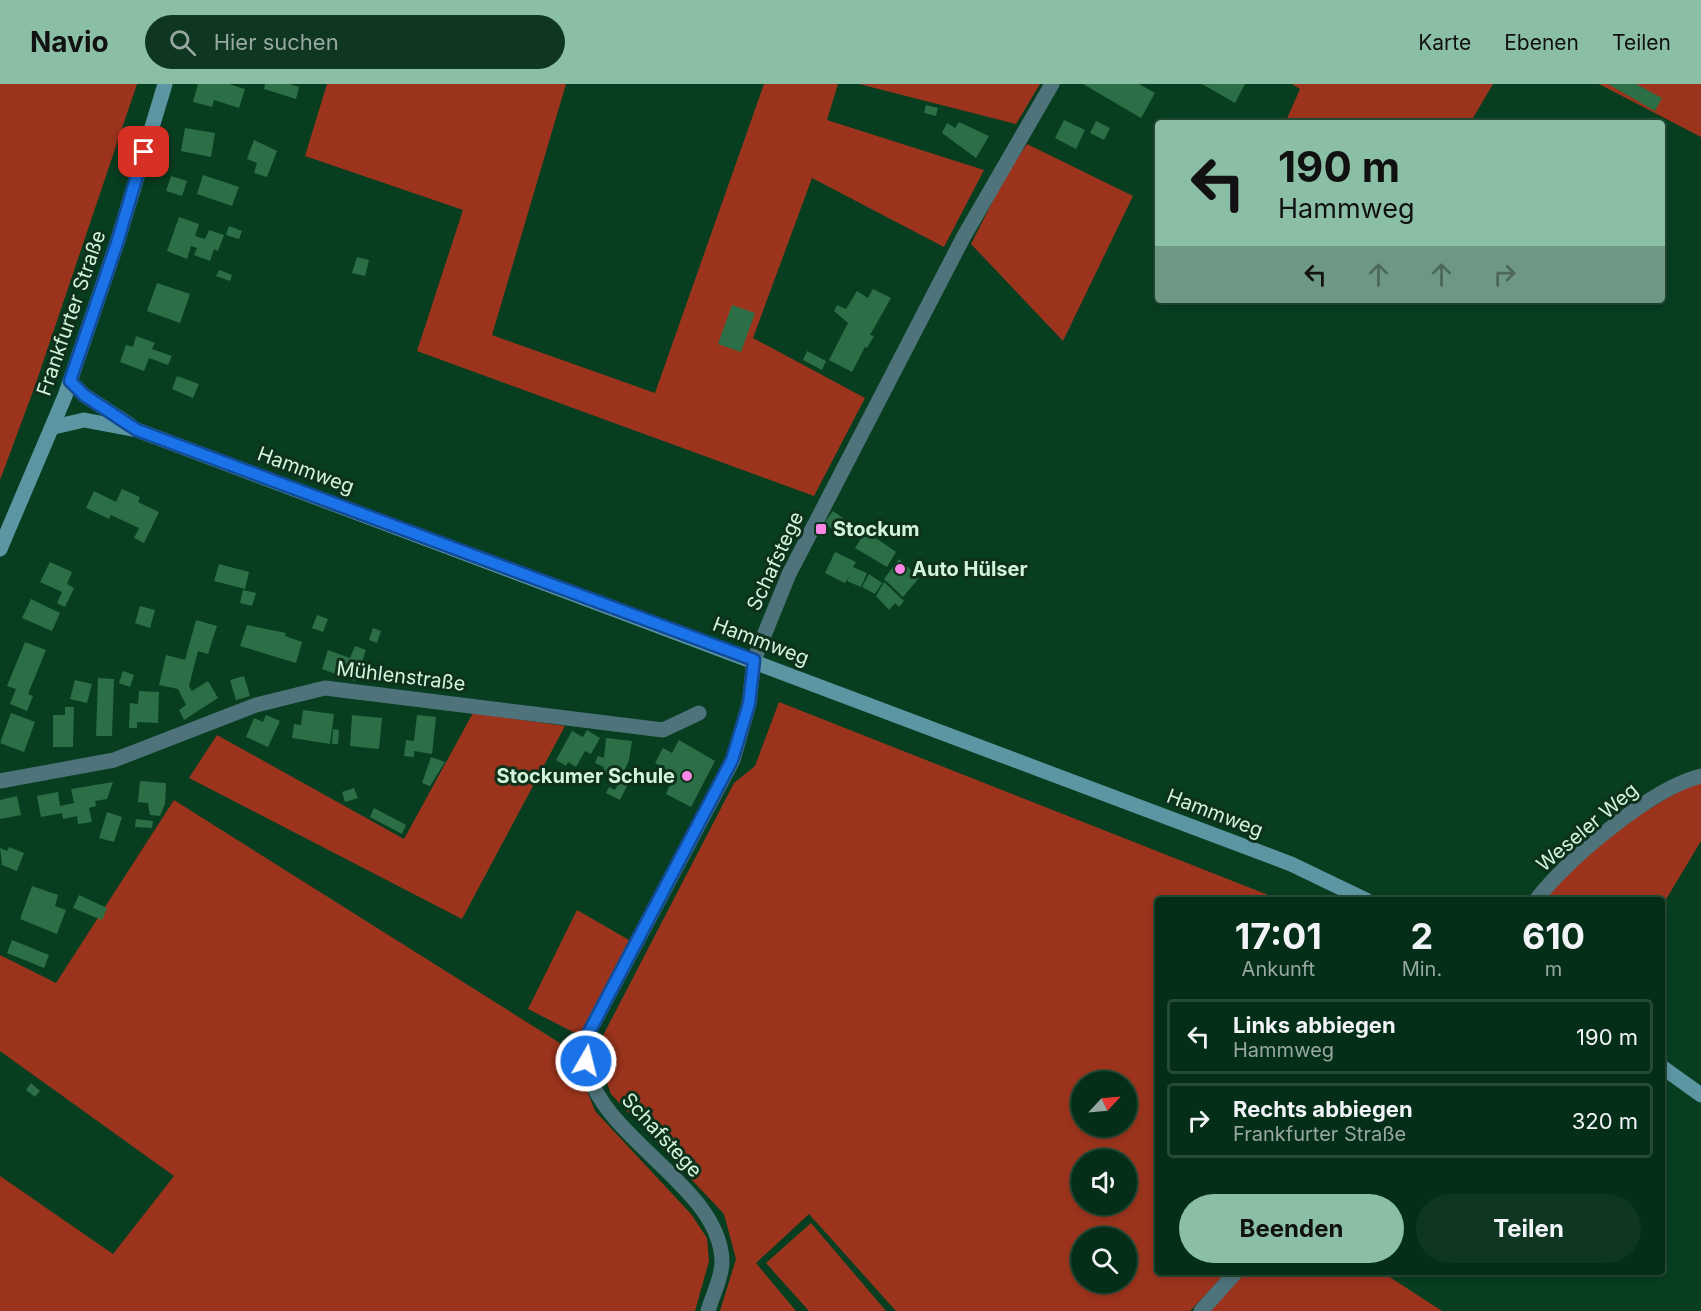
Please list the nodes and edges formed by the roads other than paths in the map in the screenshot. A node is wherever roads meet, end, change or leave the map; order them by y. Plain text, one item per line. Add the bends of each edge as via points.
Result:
1 (165, 84) edge
2 (1052, 84) edge
3 (70, 381) junction
4 (54, 427) junction
5 (137, 430) junction
6 (0, 549) edge
7 (754, 660) junction
8 (699, 713) dead end
9 (1701, 776) edge
10 (0, 781) edge
11 (1360, 897) edge
12 (1539, 897) edge
13 (1665, 1069) edge
14 (1701, 1095) edge
15 (1233, 1275) edge
16 (708, 1311) edge
17 (1201, 1311) edge

1 - 3 main road, Frankfurter Straße
2 - 7 street, Schafstege via 964,236 794,563
3 - 4 main road, Frankfurter Straße
3 - 5 main road, Hammweg via 84,395
4 - 5 main road, Hammweg via 84,420
4 - 6 main road, Frankfurter Straße
5 - 7 main road, Hammweg
7 - 11 main road, Hammweg via 1291,864
7 - 16 street, Schafstege via 749,704 732,760 588,1034 586,1061 598,1098 701,1209 717,1234 722,1264
8 - 10 street, Mühlenstraße via 663,730 325,688 255,705 114,760
9 - 12 street, Weseler Weg via 1657,796 1624,819
13 - 14 main road
15 - 17 street

